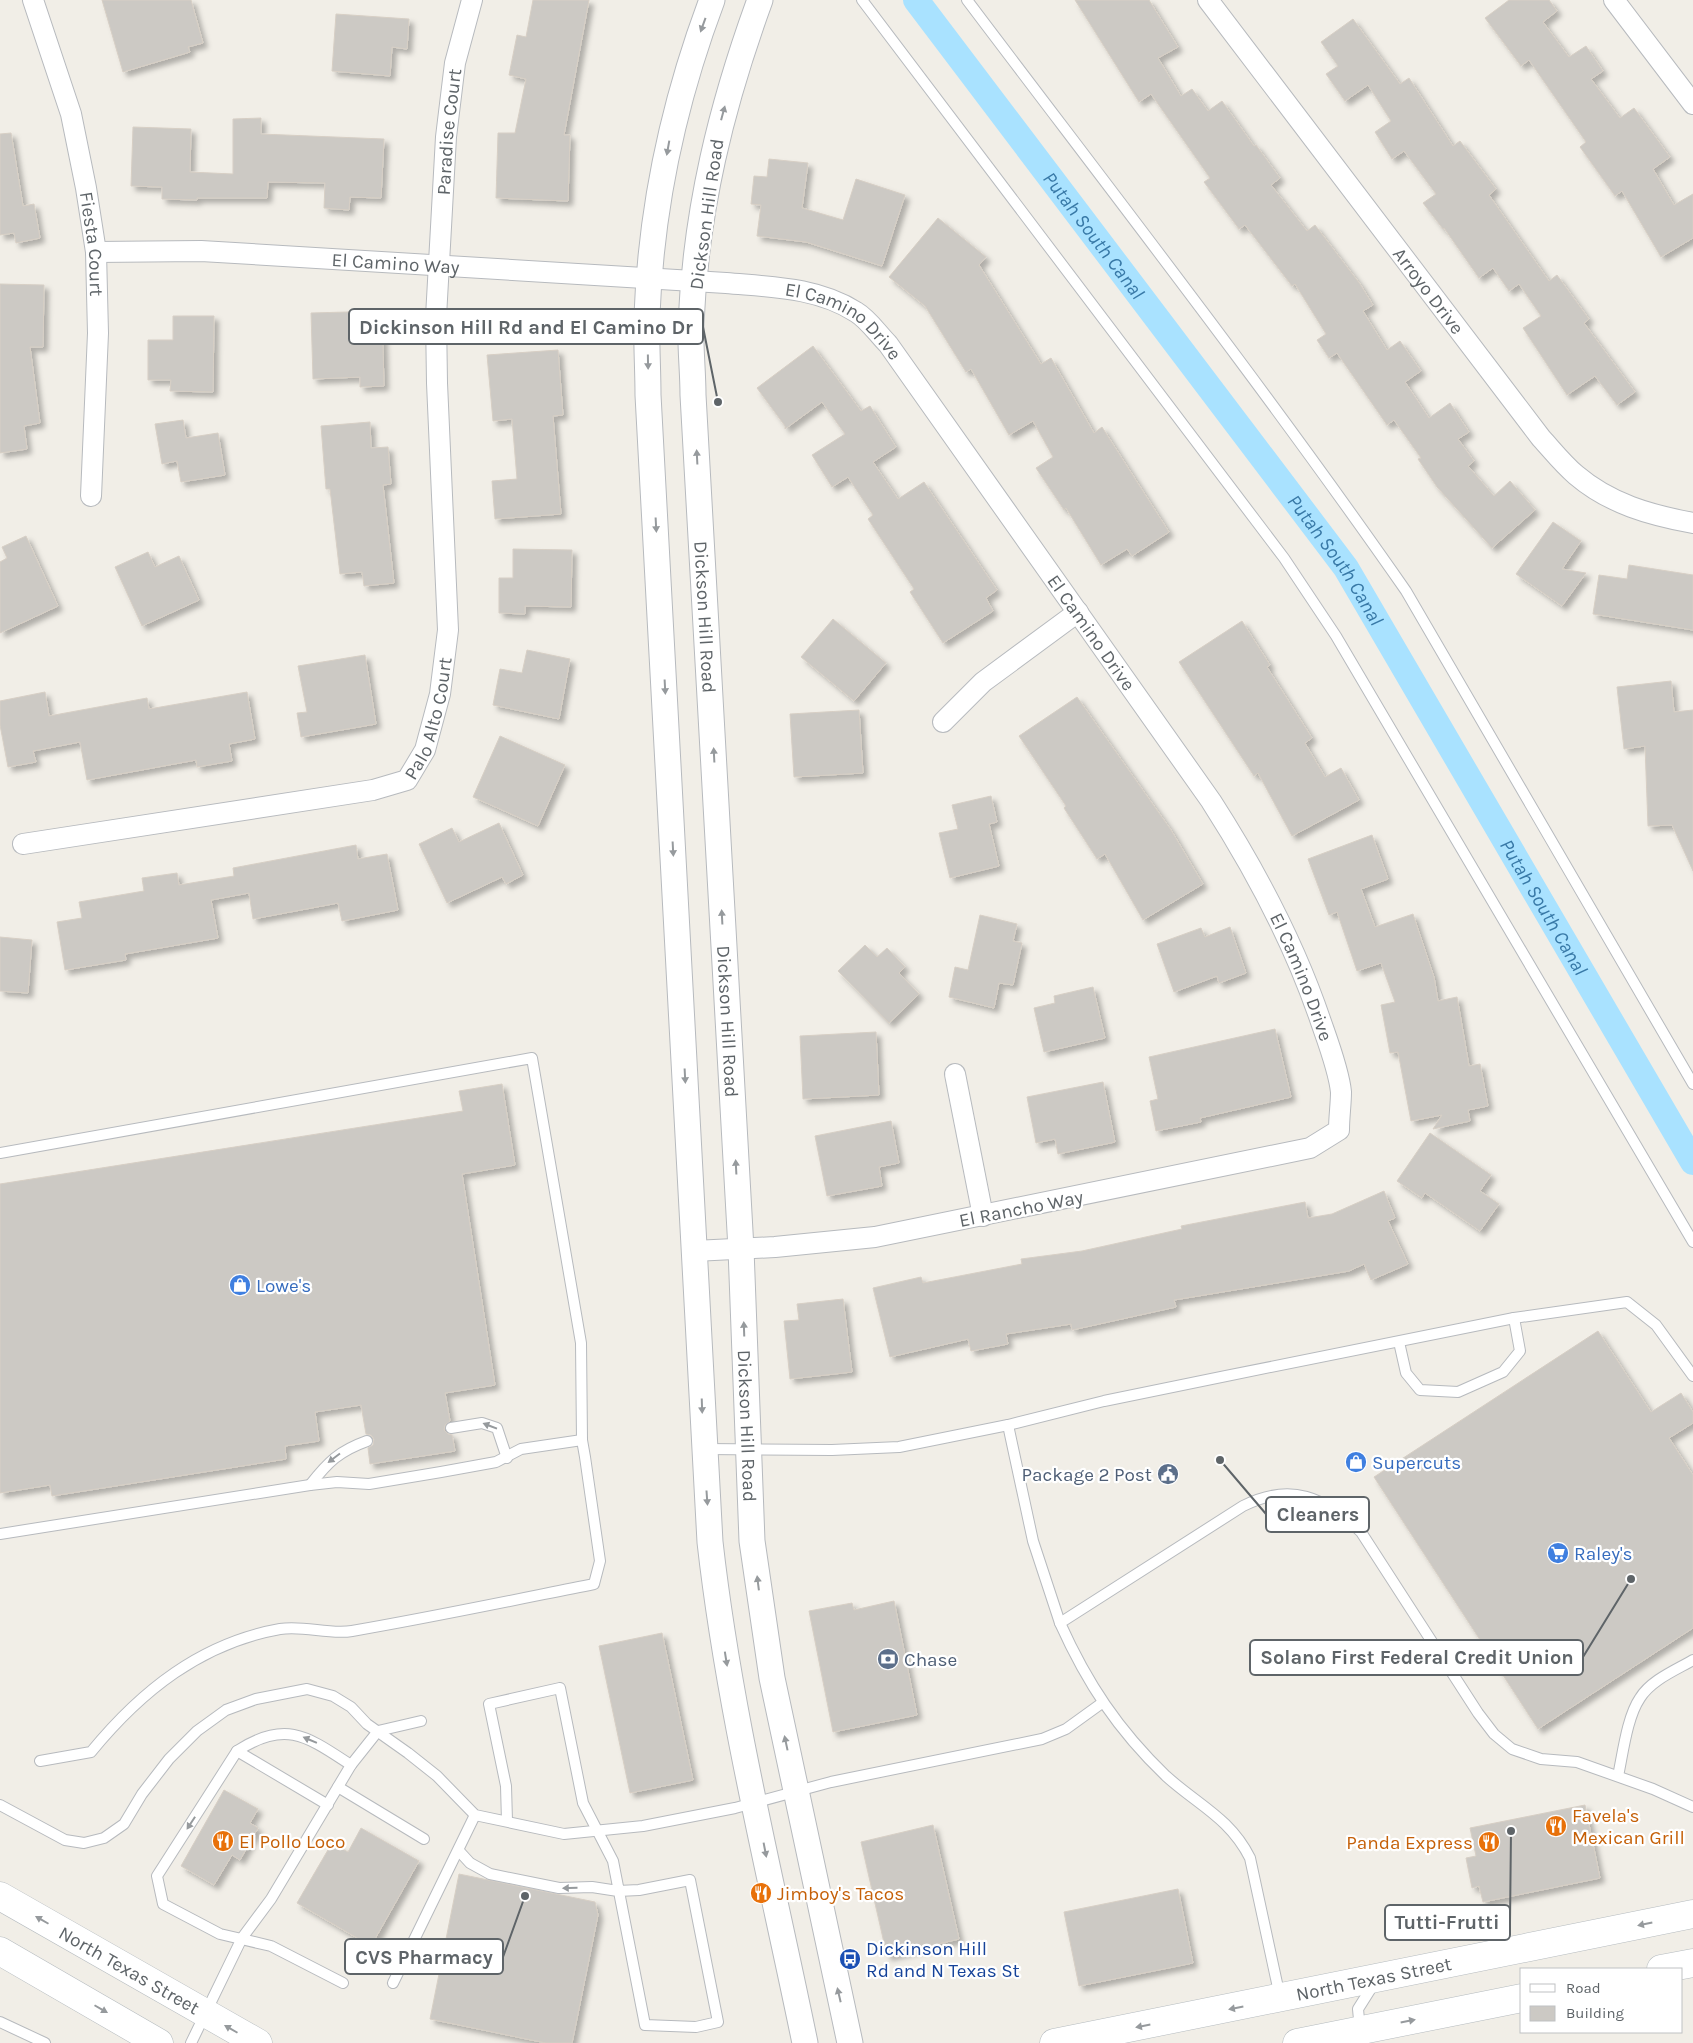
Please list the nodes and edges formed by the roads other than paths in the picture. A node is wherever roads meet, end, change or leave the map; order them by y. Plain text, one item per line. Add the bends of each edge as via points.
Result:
1 (33, 0) edge
2 (472, 0) edge
3 (712, 0) edge
4 (760, 0) edge
5 (862, 0) edge
6 (967, 0) edge
7 (1208, 0) edge
8 (1614, 0) edge
9 (1693, 104) edge
10 (96, 252) junction
11 (439, 265) junction
12 (650, 279) junction
13 (695, 282) junction
14 (90, 496) dead end
15 (1693, 523) edge
16 (1078, 612) junction
17 (944, 722) dead end
18 (23, 844) dead end
19 (955, 1074) dead end
20 (1693, 1084) edge
21 (1339, 1130) joint
22 (0, 1153) edge
23 (983, 1216) junction
24 (1693, 1242) edge
25 (741, 1248) junction
26 (694, 1251) junction
27 (1514, 1318) junction
28 (1399, 1342) junction
29 (1693, 1376) edge
30 (1008, 1424) junction
31 (451, 1428) dead end
32 (582, 1440) junction
33 (367, 1441) dead end
34 (747, 1448) junction
35 (704, 1449) junction
36 (507, 1458) junction
37 (310, 1485) junction
38 (0, 1534) edge
39 (1060, 1623) junction
40 (1691, 1665) edge
41 (1102, 1703) junction
42 (421, 1721) dead end
43 (378, 1731) junction
44 (237, 1751) junction
45 (40, 1761) dead end
46 (351, 1765) junction
47 (1618, 1776) junction
48 (338, 1787) junction
49 (796, 1791) junction
50 (755, 1802) junction
51 (0, 1805) edge
52 (328, 1805) junction
53 (1693, 1807) edge
54 (475, 1815) junction
55 (507, 1821) junction
56 (597, 1830) junction
57 (424, 1839) dead end
58 (459, 1851) junction
59 (618, 1891) junction
60 (0, 1896) edge
61 (1693, 1914) edge
62 (242, 1938) junction
63 (0, 1951) edge
64 (1693, 1963) edge
65 (1666, 1968) edge
66 (1377, 1979) junction
67 (343, 1982) dead end
68 (393, 1983) dead end
69 (1280, 1998) junction
70 (1520, 1998) edge
71 (206, 2014) junction
72 (0, 2021) edge
73 (1361, 2037) edge
74 (1071, 2042) edge
75 (45, 2043) edge
76 (160, 2043) edge
77 (191, 2043) edge
78 (258, 2043) edge
79 (806, 2043) edge
80 (850, 2043) edge
81 (1297, 2043) edge

1 - 10 street, Fiesta Court via 71,114
2 - 11 street, Paradise Court via 456,63 446,137
3 -> 12 street via 693,50 670,136 653,230
13 -> 4 street, Dickson Hill Road via 698,236 714,144 736,64
5 - 24 lane via 1284,558 1336,636
6 - 20 lane via 1273,407 1406,591
7 - 15 street, Arroyo Drive via 1541,438 1576,475 1617,502 1655,516
8 - 9 street
10 - 11 street, El Camino Way via 200,251
10 - 14 street, Fiesta Court via 98,333
11 - 12 street, El Camino Way
11 - 18 street, Palo Alto Court via 437,382 448,630 440,694 425,750 407,780 373,790
12 - 13 street, El Camino Way
12 -> 26 street via 648,395
13 - 16 street, El Camino Drive via 786,288 822,296 857,312 888,344
25 -> 13 street, Dickson Hill Road via 693,395 691,324
16 - 17 street via 983,682
16 - 21 street, El Camino Drive via 1211,801 1277,914 1304,971 1327,1039 1341,1090
19 - 23 street
21 - 23 street, El Rancho Way via 1310,1148
22 - 32 lane via 532,1058 581,1343
23 - 25 street, El Rancho Way via 875,1237
25 - 26 street, El Rancho Way
34 -> 25 street, Dickson Hill Road
26 -> 35 street
27 - 28 lane
27 - 28 lane via 1520,1352 1503,1372 1458,1392 1420,1390 1406,1373
27 - 29 lane via 1626,1302 1656,1325
28 - 30 lane via 1114,1399
30 - 34 lane via 899,1447 832,1450
30 - 39 lane via 1032,1541
36 -> 31 lane via 497,1428 482,1422
32 - 36 lane via 521,1449
32 - 45 lane via 600,1561 594,1584 344,1632 282,1629 234,1640 182,1666 139,1700 91,1752
33 -> 37 lane via 346,1449 327,1463
34 - 35 lane
49 -> 34 street, Dickson Hill Road via 772,1678 760,1596 752,1540
35 -> 50 street via 718,1611
36 - 37 lane via 368,1484 337,1482
37 - 38 lane
39 - 41 lane via 1079,1665
39 - 47 lane via 1261,1497 1288,1494 1316,1498 1361,1532 1494,1734 1512,1749 1530,1756 1577,1762
40 - 47 lane via 1654,1683 1640,1698 1629,1727
41 - 49 lane via 1066,1729 1042,1739
41 - 69 lane via 1147,1756 1196,1801 1230,1826 1242,1842 1250,1858
42 - 43 lane
43 - 46 lane
43 - 51 lane via 352,1707 333,1696 307,1689 284,1692 256,1698 226,1710 197,1731 142,1794 124,1824 104,1838 84,1843 65,1840
43 - 54 lane via 437,1776
46 -> 44 lane via 310,1739 282,1733 254,1740
44 - 52 lane
44 -> 62 lane via 157,1876 163,1904 220,1934
46 - 48 lane
47 - 53 lane
48 - 52 lane
48 - 57 lane
49 - 50 lane
80 -> 49 street, Dickson Hill Road
50 - 56 lane via 642,1826
50 -> 79 street
52 - 62 lane via 271,1899
54 - 55 lane
54 - 58 lane
55 - 56 lane via 564,1834
55 - 56 lane via 506,1786 489,1704 560,1688 584,1803
56 - 59 lane via 613,1861
59 -> 58 lane via 592,1887 559,1888 490,1874 470,1863
58 - 68 lane
59 - 59 lane via 645,2024 696,2027 718,2022 690,1880
71 -> 60 main road, North Texas Street
61 -> 66 main road, North Texas Street
62 - 67 lane via 271,1946
62 - 71 lane
63 -> 76 main road
64 - 65 main road
66 - 69 main road, North Texas Street
66 - 73 lane via 1358,2009
69 -> 74 main road, North Texas Street
73 -> 70 main road
71 - 77 lane
78 -> 71 main road, North Texas Street
72 - 75 lane
73 - 81 main road

